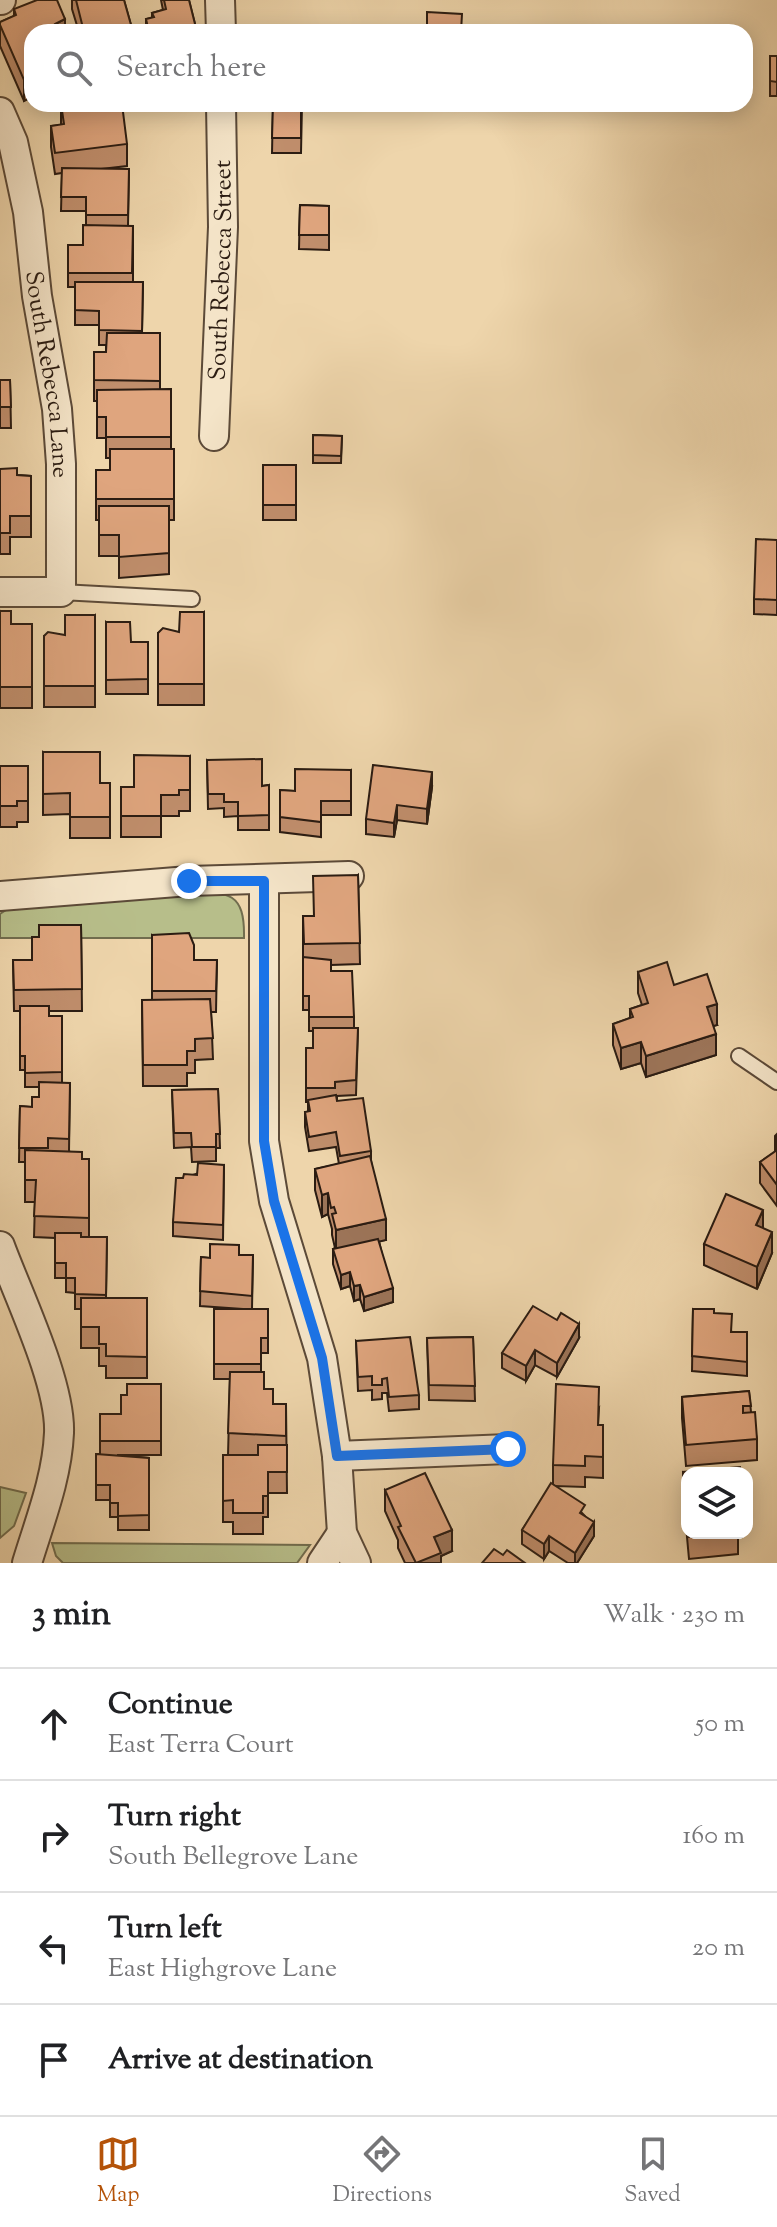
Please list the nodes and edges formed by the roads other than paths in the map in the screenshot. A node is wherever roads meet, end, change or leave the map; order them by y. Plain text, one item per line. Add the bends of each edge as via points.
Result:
1 (220, 0) edge
2 (221, 24) edge
3 (0, 112) edge
4 (221, 112) edge
5 (214, 436) dead end
6 (0, 592) edge
7 (61, 592) junction
8 (192, 599) dead end
9 (354, 876) edge
10 (264, 881) junction
11 (0, 896) edge
12 (739, 1056) dead end
13 (777, 1082) edge
14 (0, 1246) edge
15 (508, 1449) dead end
16 (337, 1456) junction
17 (342, 1533) junction
18 (0, 1559) edge
19 (12, 1563) edge
20 (27, 1563) edge
21 (322, 1563) edge
22 (356, 1563) edge

1 - 2 street
3 - 7 street, South Rebecca Lane via 13,142 28,212 57,409
4 - 5 street, South Rebecca Street via 223,227
6 - 7 street
7 - 8 lane
9 - 10 street
10 - 11 street via 189,881
10 - 16 street via 264,1141 274,1201 322,1358
12 - 13 lane
14 - 20 street via 49,1379 59,1430 52,1485
15 - 16 street
16 - 17 street
17 - 21 street
17 - 22 street
18 - 19 street

